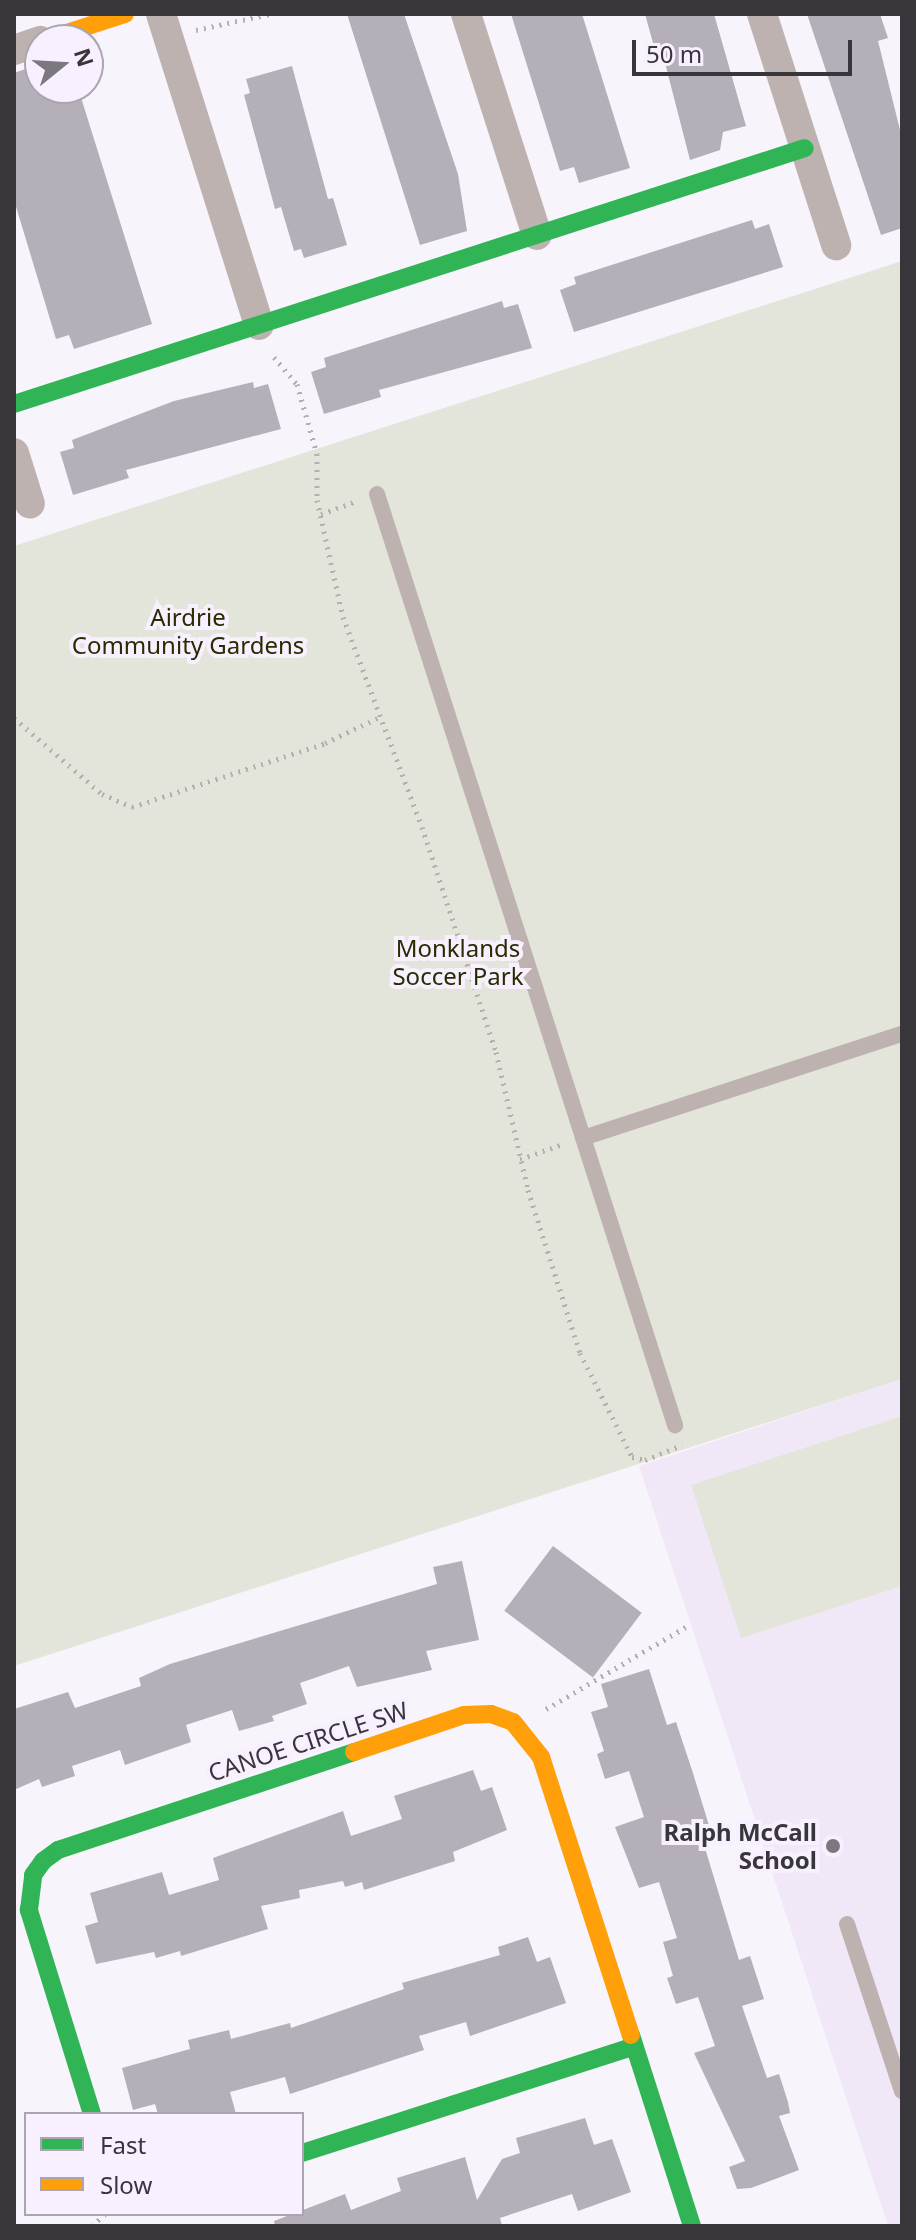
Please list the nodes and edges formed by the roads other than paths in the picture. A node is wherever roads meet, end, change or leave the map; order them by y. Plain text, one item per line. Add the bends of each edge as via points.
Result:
1 (125, 14) edge
2 (466, 14) edge
3 (762, 14) edge
4 (94, 24) edge
5 (164, 26) edge
6 (805, 148) junction
7 (537, 235) junction
8 (836, 245) dead end
9 (259, 325) junction
10 (14, 404) edge
11 (14, 453) edge
12 (377, 494) road end
13 (30, 504) dead end
14 (902, 1034) edge
15 (583, 1138) junction
16 (675, 1425) road end
17 (847, 1924) dead end
18 (632, 2047) junction
19 (902, 2091) edge
20 (91, 2112) edge
21 (304, 2152) edge
22 (692, 2226) edge

1 - 4 street
2 - 7 street
3 - 6 street
5 - 9 street
6 - 7 street
6 - 8 street
7 - 9 street
9 - 10 street
11 - 13 street
12 - 15 lane
14 - 15 lane
15 - 16 lane
17 - 19 lane
18 - 20 street, CANOE CIRCLE SW via 541,1757 517,1725 491,1714 464,1715 43,1861 33,1875 29,1910
18 - 21 street
18 - 22 street

